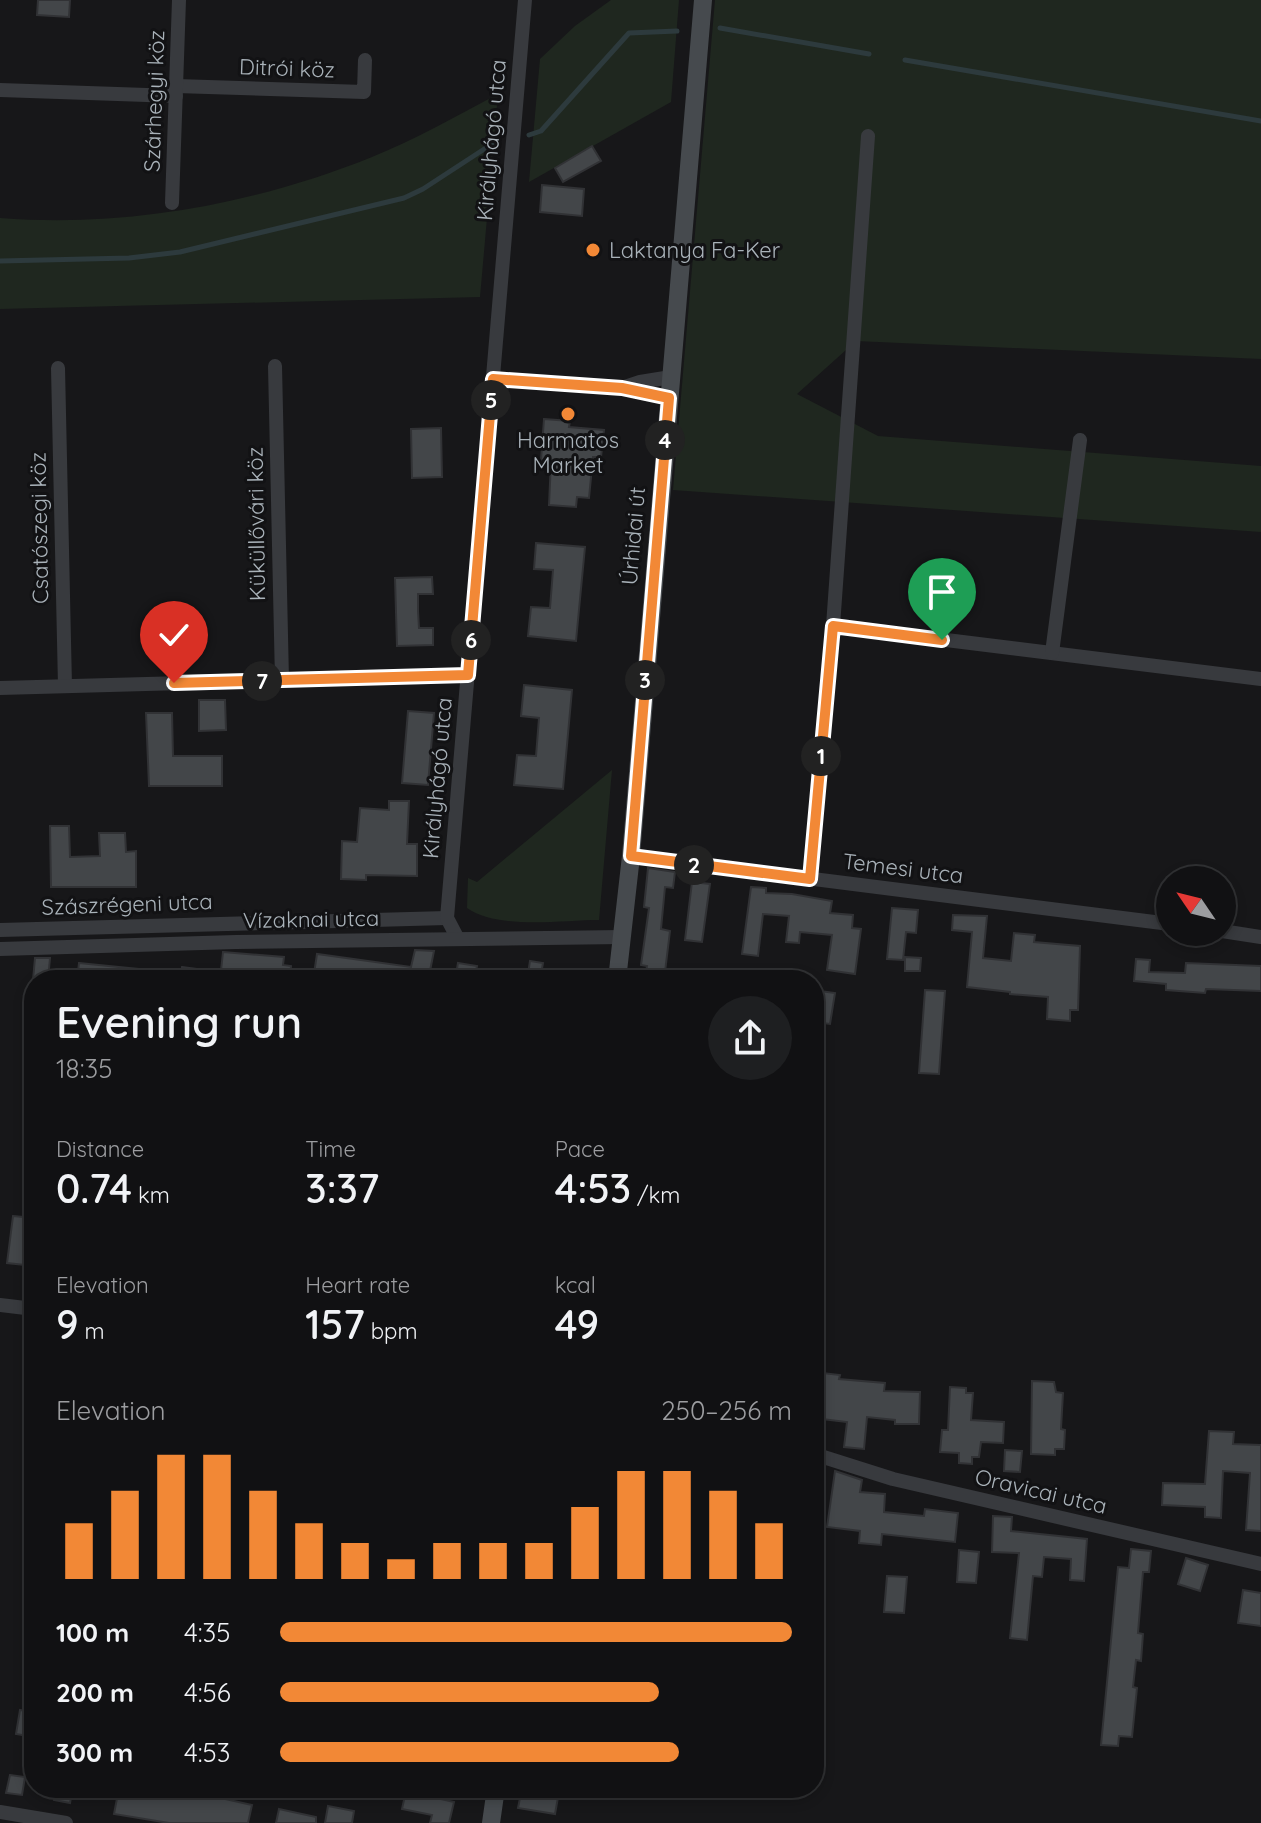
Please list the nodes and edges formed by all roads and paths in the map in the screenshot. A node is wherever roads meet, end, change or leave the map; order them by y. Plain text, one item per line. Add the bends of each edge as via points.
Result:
1 (179, 0) edge
2 (525, 0) edge
3 (703, 0) edge
4 (365, 60) dead end
5 (0, 90) edge
6 (176, 91) junction
7 (868, 136) dead end
8 (172, 203) dead end
9 (275, 366) dead end
10 (58, 368) dead end
11 (671, 377) junction
12 (493, 379) junction
13 (622, 388) junction
14 (669, 398) junction
15 (1080, 440) dead end
16 (833, 626) junction
17 (1052, 653) junction
18 (468, 675) junction
19 (1261, 679) edge
20 (282, 680) junction
21 (65, 686) junction
22 (0, 688) edge
23 (631, 856) junction
24 (810, 879) junction
25 (447, 918) junction
26 (1156, 922) edge
27 (0, 930) edge
28 (1236, 933) edge
29 (622, 937) junction
30 (1261, 937) edge
31 (458, 939) junction
32 (0, 949) edge
33 (618, 970) edge
34 (0, 1305) edge
35 (24, 1308) edge
36 (824, 1457) edge
37 (1261, 1564) edge
38 (495, 1798) edge
39 (0, 1812) edge
40 (66, 1823) edge
41 (491, 1823) edge

1 - 6 street, Szárhegyi köz
2 - 12 street, Királyhágó utca
3 - 11 main road, Úrhidai út
4 - 6 street, Ditrói köz via 364,92
5 - 6 street
6 - 8 street, Szárhegyi köz
7 - 16 street
9 - 20 street, Küküllővári köz
10 - 21 street, Csatószegi köz
11 - 13 street
11 - 14 main road, Úrhidai út
12 - 13 street
12 - 18 street, Királyhágó utca
13 - 14 street
14 - 23 main road, Úrhidai út
15 - 17 street
16 - 17 street
16 - 24 street
17 - 19 street
18 - 20 street
18 - 25 street, Királyhágó utca
20 - 21 street
21 - 22 street
23 - 24 street, Temesi utca
23 - 29 main road, Úrhidai út
24 - 26 street, Temesi utca
25 - 27 street, Szászrégeni utca
25 - 31 street
28 - 30 street
29 - 31 street, Vízaknai utca
29 - 33 main road, Úrhidai út
31 - 32 street, Vízaknai utca
34 - 35 street
36 - 37 street, Oravicai utca via 893,1479
38 - 41 main road
39 - 40 street

